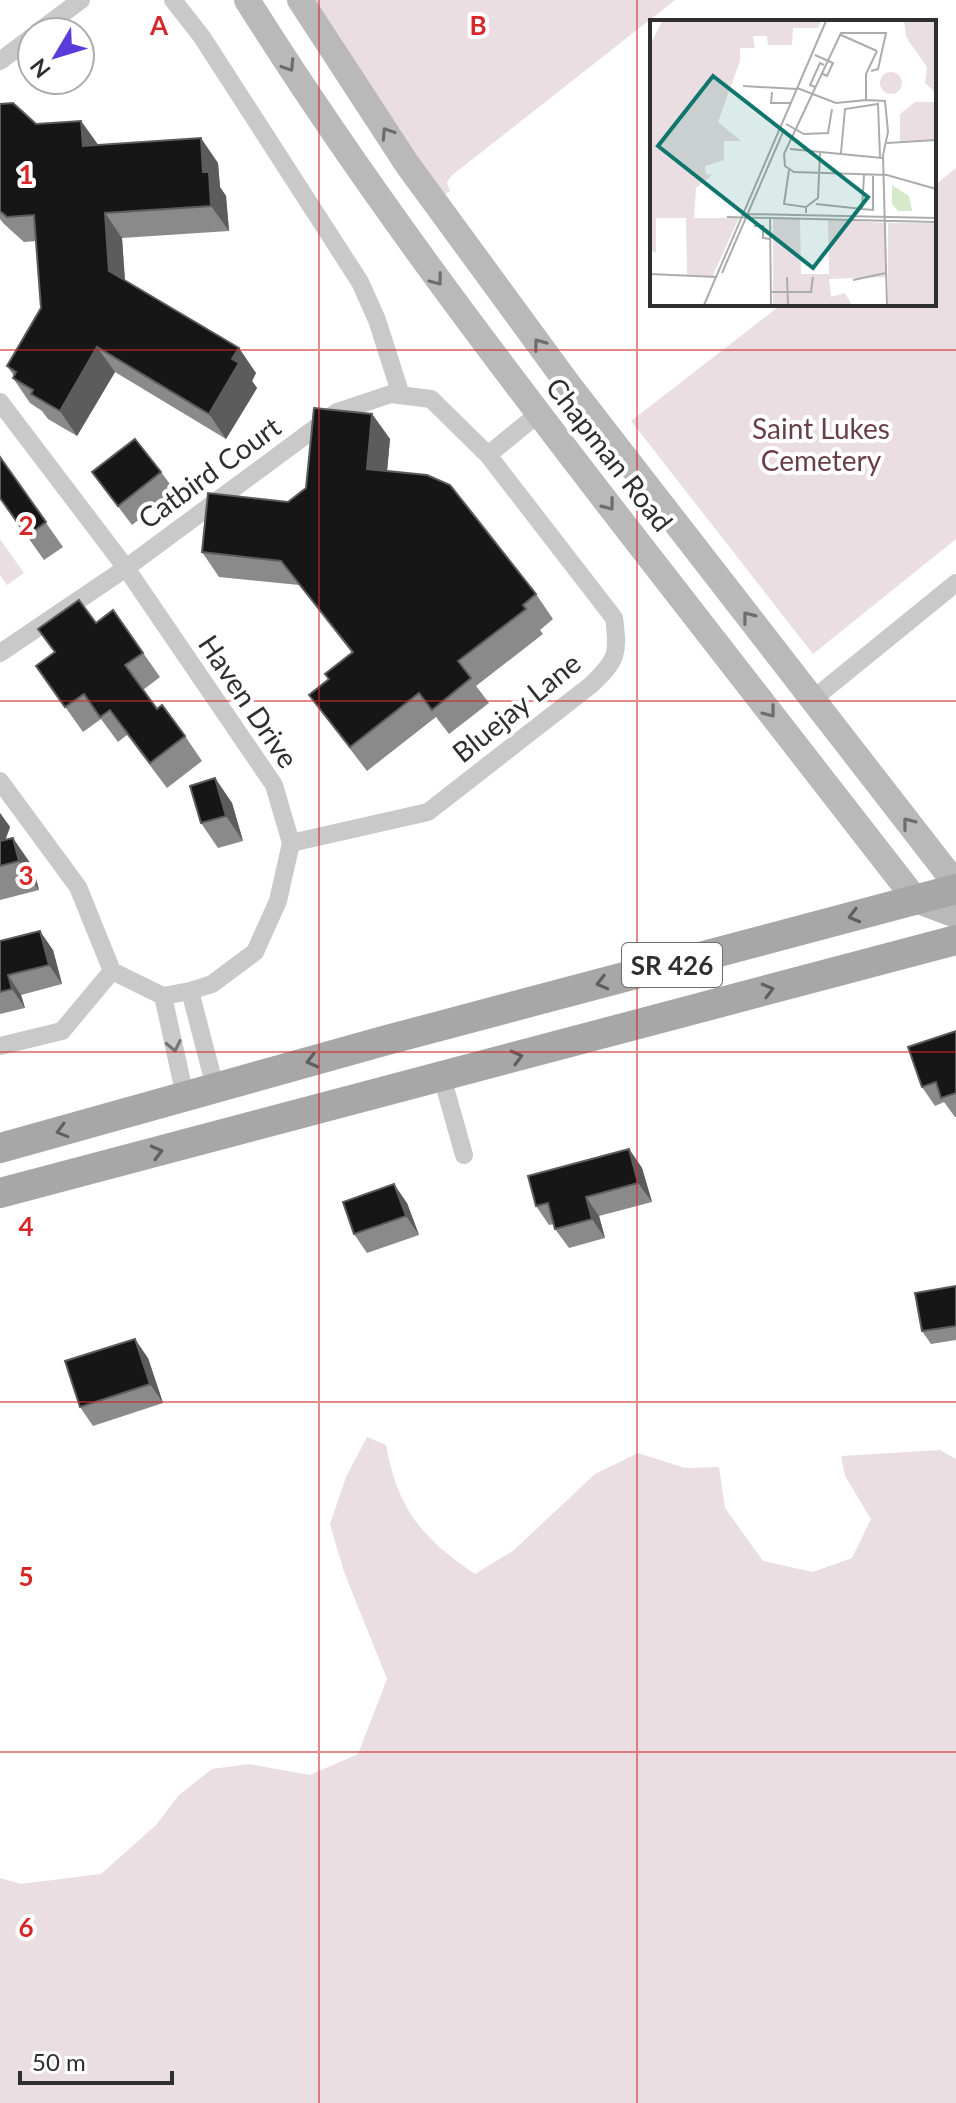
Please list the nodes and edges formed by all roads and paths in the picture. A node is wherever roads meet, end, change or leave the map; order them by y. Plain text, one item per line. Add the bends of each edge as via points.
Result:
1 (81, 0) edge
2 (173, 0) edge
3 (247, 0) edge
4 (300, 0) edge
5 (60, 16) edge
6 (401, 395) junction
7 (0, 402) edge
8 (538, 414) junction
9 (488, 455) junction
10 (126, 568) junction
11 (956, 583) edge
12 (0, 653) edge
13 (812, 700) junction
14 (0, 781) edge
15 (291, 843) junction
16 (956, 886) edge
17 (916, 900) junction
18 (956, 915) edge
19 (956, 940) edge
20 (112, 971) junction
21 (190, 991) junction
22 (163, 996) junction
23 (0, 1046) edge
24 (442, 1077) junction
25 (215, 1087) junction
26 (185, 1096) junction
27 (0, 1148) edge
28 (464, 1155) dead end
29 (0, 1193) edge

1 - 5 street
2 - 6 street via 360,282
3 -> 8 street, Chapman Road via 417,253
13 -> 4 street, Chapman Road via 434,201
6 - 9 street, Catbird Court via 431,399
6 - 10 street, Catbird Court via 337,412
7 - 10 street, Haven Drive
8 - 9 street
8 -> 17 street, Chapman Road
9 - 15 street, Bluejay Lane via 614,618 613,663 428,812
10 - 12 street, Catbird Court
10 - 15 street, Haven Drive via 274,785
11 - 13 street
16 -> 13 street, Chapman Road
14 - 20 street via 78,887
15 - 21 street, Haven Drive via 278,901 255,952 212,984
16 - 17 main road, SR 426
17 - 18 street
17 -> 25 main road, SR 426
24 -> 19 main road, SR 426
20 - 22 street
20 - 23 street via 62,1031
21 - 22 street, Haven Drive
21 - 25 street
22 -> 26 street
24 - 28 street
29 -> 24 main road, SR 426
25 - 26 main road, SR 426
26 -> 27 main road, SR 426

